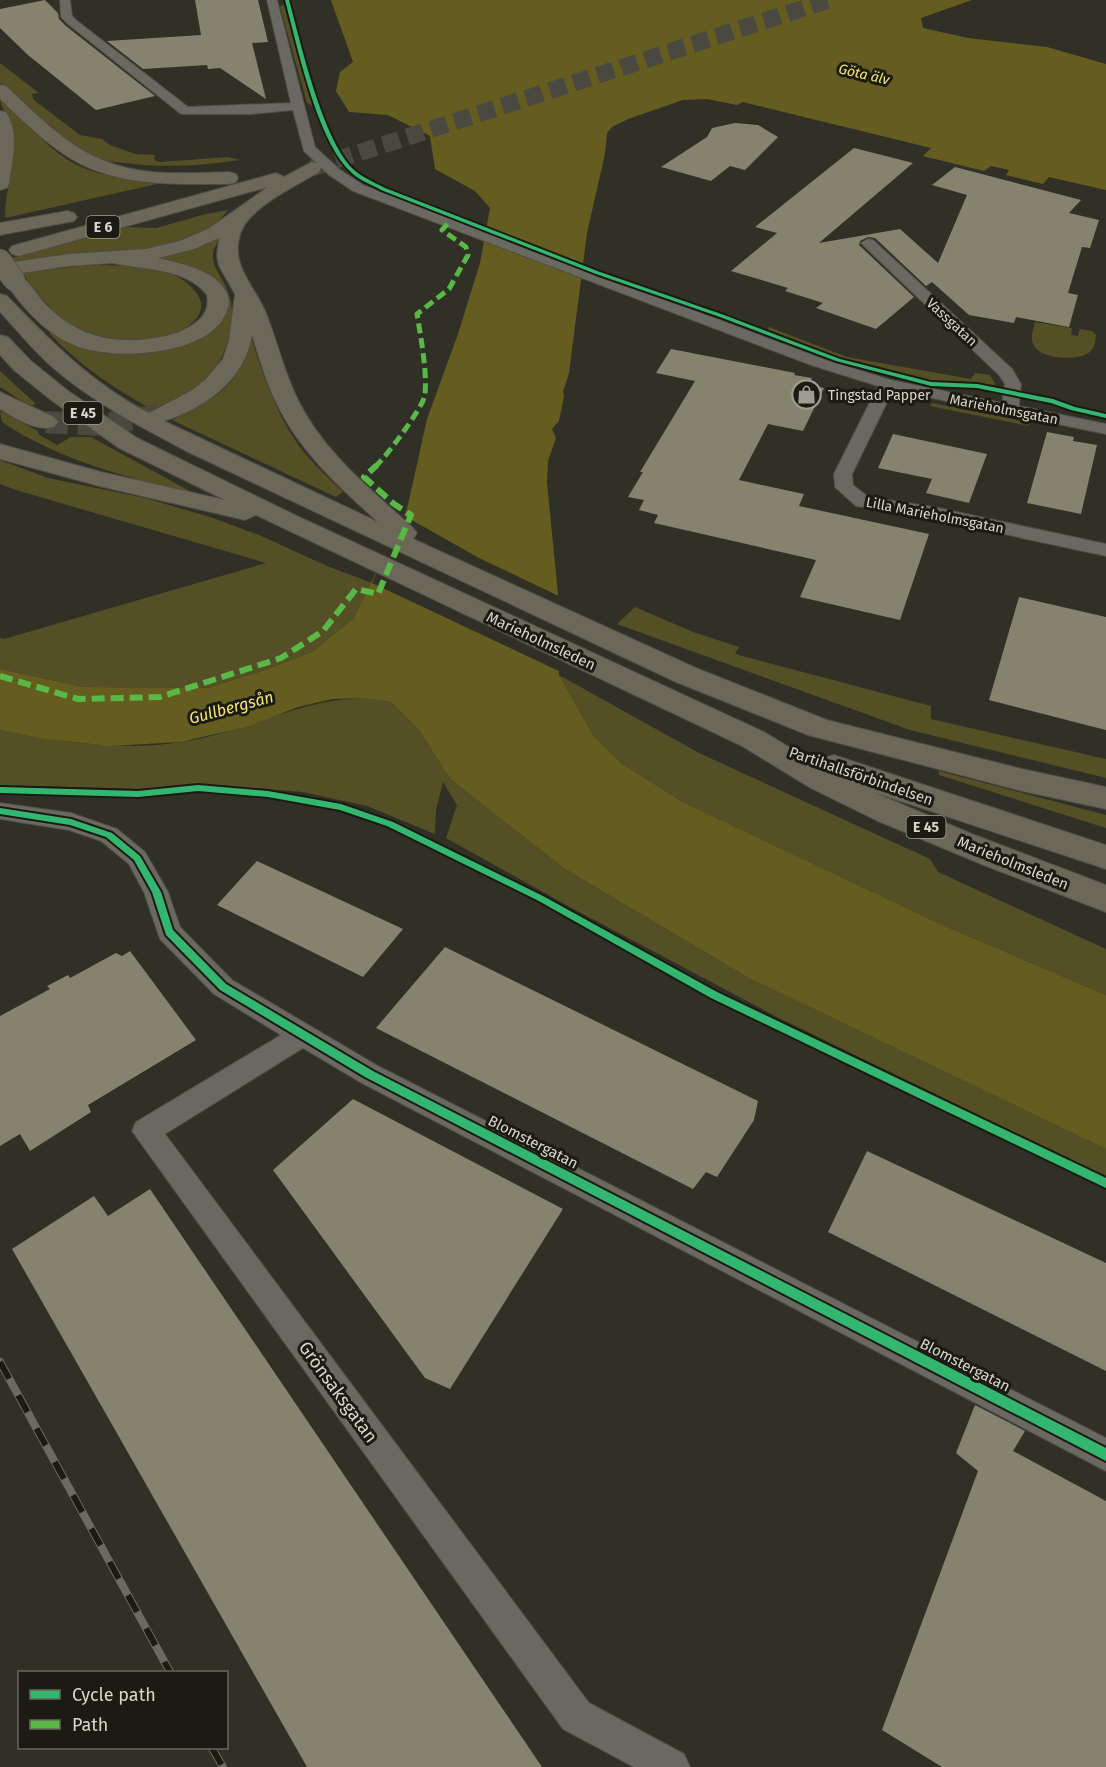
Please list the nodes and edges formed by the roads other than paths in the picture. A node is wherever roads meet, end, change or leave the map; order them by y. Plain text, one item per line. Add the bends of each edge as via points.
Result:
1 (65, 0) edge
2 (272, 0) edge
3 (0, 90) edge
4 (297, 106) junction
5 (0, 116) edge
6 (278, 163) tunnel mouth
7 (229, 178) junction
8 (0, 184) edge
9 (113, 211) junction
10 (239, 216) junction
11 (0, 229) edge
12 (0, 242) edge
13 (868, 243) dead end
14 (0, 254) edge
15 (117, 258) junction
16 (0, 260) edge
17 (5, 283) edge
18 (243, 290) junction
19 (0, 342) edge
20 (888, 384) junction
21 (0, 399) edge
22 (1010, 411) junction
23 (159, 415) tunnel mouth
24 (46, 422) tunnel mouth
25 (1106, 429) edge
26 (0, 433) edge
27 (0, 451) edge
28 (54, 468) junction
29 (288, 521) junction
30 (395, 533) junction
31 (1106, 550) edge
32 (819, 728) junction
33 (753, 739) junction
34 (1106, 798) edge
35 (0, 812) edge
36 (1106, 841) edge
37 (1106, 856) edge
38 (1106, 900) edge
39 (303, 1035) junction
40 (1106, 1455) edge
41 (671, 1767) edge

1 - 4 street via 67,17 72,22 184,111
2 - 4 street, Marieholmsgatan
3 - 7 highway via 72,151 96,165 145,176
4 - 20 street, Marieholmsgatan via 309,148 358,188 816,362
5 - 8 highway via 6,134
6 - 7 highway, E 6
7 - 9 highway, E 6
9 - 11 highway
9 - 12 highway, E 6
10 - 14 highway, E 6 via 312,168
10 - 15 highway via 215,233 187,245
10 - 18 highway via 226,253
13 - 22 street, Vassgatan via 1006,372 1013,384
15 - 17 highway via 69,260
15 - 17 highway via 162,265 207,284 217,296 212,322 166,342 126,347 99,345 49,321
16 - 17 highway, bridge
17 - 30 highway, Marieholmsleden / E 45 via 58,361 89,386 197,447
18 - 23 highway via 244,312 237,351 220,381 190,403
18 - 30 highway via 282,390 304,433
19 - 29 highway, Marieholmsleden / E 45 via 59,395 128,443
20 - 22 street, Marieholmsgatan
20 - 31 street, Lilla Marieholmsgatan via 843,474 844,487 862,502 934,513
21 - 24 highway
22 - 25 street, Marieholmsgatan
26 - 28 highway
27 - 28 highway
28 - 29 highway
29 - 33 highway, Marieholmsleden / E 45
30 - 32 highway, Marieholmsleden / E 45 via 426,554 686,675
32 - 34 highway, Marieholmsleden / E 45
32 - 36 highway, Partihallsförbindelsen / E 45 via 858,755 907,777
33 - 37 highway, Partihallsförbindelsen
33 - 38 highway, Marieholmsleden / E 45 via 868,802
35 - 39 street, Blomstergatan via 71,822 109,835 137,858 156,892 169,932 224,987
39 - 40 street, Blomstergatan via 380,1080
39 - 41 street, Grönsaksgatan via 146,1131 576,1716

